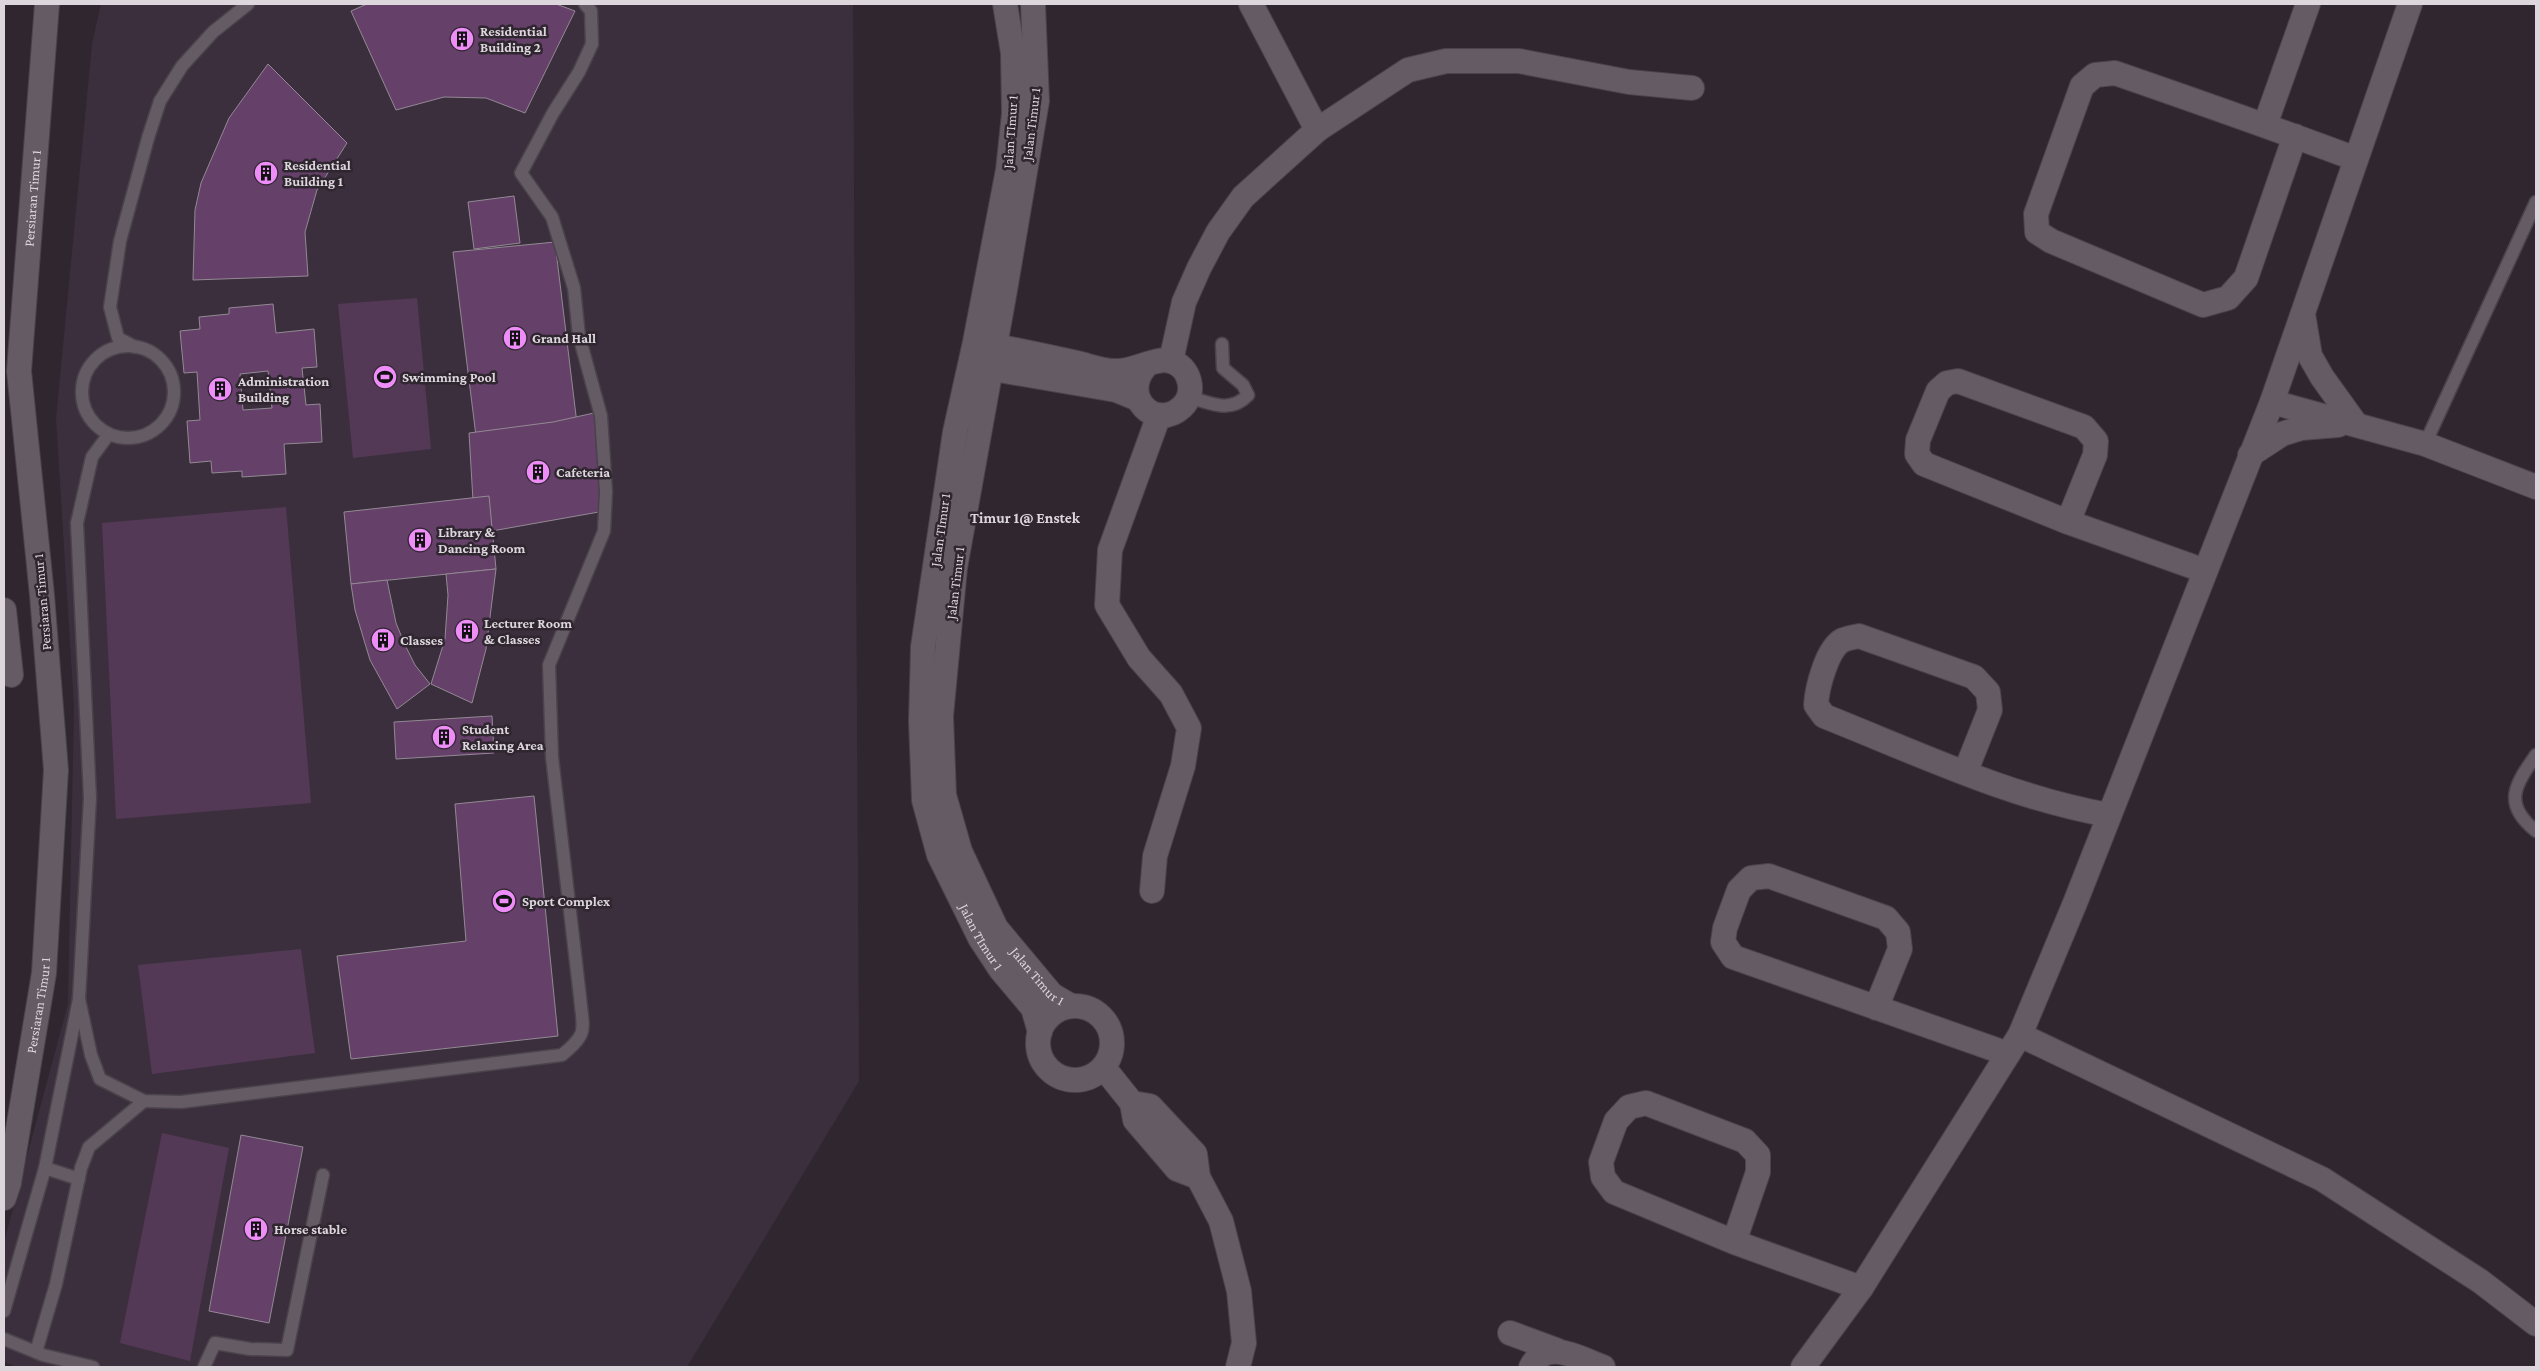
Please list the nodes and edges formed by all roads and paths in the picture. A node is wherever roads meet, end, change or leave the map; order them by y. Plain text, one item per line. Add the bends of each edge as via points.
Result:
1 (47, 4) edge
2 (248, 4) edge
3 (585, 4) edge
4 (1005, 4) edge
5 (1033, 4) edge
6 (1251, 4) edge
7 (2308, 4) edge
8 (2410, 4) edge
9 (1692, 88) dead end
10 (2265, 125) junction
11 (1317, 130) junction
12 (2295, 136) junction
13 (2356, 159) junction
14 (2536, 202) edge
15 (2302, 313) junction
16 (1222, 344) dead end
17 (135, 347) junction
18 (983, 355) junction
19 (1171, 361) junction
20 (1145, 366) junction
21 (11, 372) edge
22 (1188, 397) junction
23 (1138, 399) junction
24 (2272, 402) junction
25 (13, 407) edge
26 (1159, 415) junction
27 (2355, 424) junction
28 (109, 434) junction
29 (2424, 444) junction
30 (2250, 455) junction
31 (2536, 487) edge
32 (2068, 522) junction
33 (2205, 571) junction
34 (4, 610) edge
35 (11, 675) dead end
36 (2536, 755) edge
37 (1965, 772) junction
38 (2109, 815) junction
39 (2536, 831) edge
40 (1152, 891) dead end
41 (79, 999) junction
42 (1071, 1006) junction
43 (1876, 1008) junction
44 (1040, 1032) junction
45 (2014, 1045) junction
46 (1104, 1068) junction
47 (144, 1101) junction
48 (44, 1168) junction
49 (323, 1175) dead end
50 (79, 1179) junction
51 (4, 1198) edge
52 (1734, 1242) junction
53 (1861, 1288) junction
54 (4, 1311) edge
55 (2536, 1324) edge
56 (1510, 1333) dead end
57 (4, 1339) edge
58 (1556, 1350) junction
59 (36, 1352) junction
60 (94, 1367) edge
61 (204, 1367) edge
62 (1238, 1367) edge
63 (1532, 1367) edge
64 (1603, 1367) edge
65 (1803, 1367) edge

1 - 21 street, Persiaran Timur 1
2 - 17 lane via 214,32 182,66 160,101 120,241 110,307 118,338
3 - 47 lane via 592,11 592,44 521,173 552,217 574,288 579,336 601,416 606,492 604,531 550,665 552,758 580,997 583,1031 580,1041 562,1056 180,1102
4 - 18 street, Jalan TImur 1 via 1013,53 1014,114
5 - 18 street, Jalan Timur 1 via 1037,101
6 - 11 street
7 - 10 street
8 - 13 street
9 - 11 street via 1629,82 1519,61 1446,61 1408,70
10 - 12 street
10 - 12 street via 2115,73 2095,75 2082,86 2036,214 2037,232 2051,242 2203,304 2228,298 2246,278
11 - 19 street via 1243,197 1218,232 1184,302
12 - 13 street
13 - 15 street
14 - 29 lane
15 - 24 street
15 - 27 street via 2310,356
16 - 22 lane via 1223,368 1243,385 1248,395 1242,402 1226,408
17 - 28 lane via 120,347 101,356 87,373 83,386 83,401 88,415
17 - 28 lane via 150,351 162,361 174,389 173,405 166,419 140,437 124,438
18 - 20 street via 1118,372
18 - 23 street via 1116,390
18 - 42 street, Jalan Timur 1 via 955,568 941,716 944,796 960,852 996,928 1052,995
18 - 44 street, Jalan TImur 1 via 955,432 923,647 924,800 939,856 980,938 1001,970 1033,1008
19 - 20 street via 1162,360
19 - 22 street via 1179,365 1189,380
20 - 23 street via 1136,382
21 - 25 street, Persiaran Timur 1
22 - 26 street via 1177,411
23 - 26 street via 1150,412
24 - 27 street
24 - 30 street
25 - 51 street, Persiaran Timur 1 via 42,594 56,770 44,973
26 - 40 street via 1110,550 1107,605 1139,658 1171,694 1189,728 1183,766 1155,856
27 - 29 street
27 - 30 street via 2301,428 2282,434
28 - 41 lane via 92,457 78,523 90,798
29 - 31 street
30 - 33 street
32 - 32 street via 1924,464 1917,454 1918,440 1938,391 1958,381 2084,428 2096,441 2095,456
32 - 33 street
33 - 38 street
34 - 35 street
36 - 39 lane via 2517,783 2515,803 2522,819
37 - 37 street via 1824,716 1816,705 1817,688 1832,651 1842,640 1859,636 1974,678 1988,692 1990,710
37 - 38 street via 2068,808
38 - 45 street
41 - 47 lane via 90,1055 100,1079
41 - 48 lane
42 - 44 street via 1050,1016
42 - 46 street via 1084,1007 1105,1020 1113,1044
43 - 43 street via 1734,957 1723,942 1739,890 1751,878 1770,876 1886,918 1898,932 1900,949
43 - 45 street
44 - 46 street via 1038,1047 1042,1061 1051,1072 1064,1079 1079,1081
45 - 53 street
45 - 55 street via 2322,1179 2480,1281
46 - 62 street via 1132,1103 1135,1120 1177,1169 1198,1177 1221,1221 1240,1291 1244,1343
47 - 50 lane via 89,1147
48 - 50 lane
48 - 54 lane
49 - 61 lane via 287,1350 250,1349 215,1343
50 - 59 lane via 56,1284
52 - 52 street via 1614,1192 1603,1177 1601,1162 1616,1121 1629,1107 1646,1103 1745,1141 1758,1155 1758,1172
52 - 53 street
53 - 65 street
56 - 58 street
57 - 59 lane
58 - 63 street via 1544,1353
58 - 64 street
59 - 60 lane

